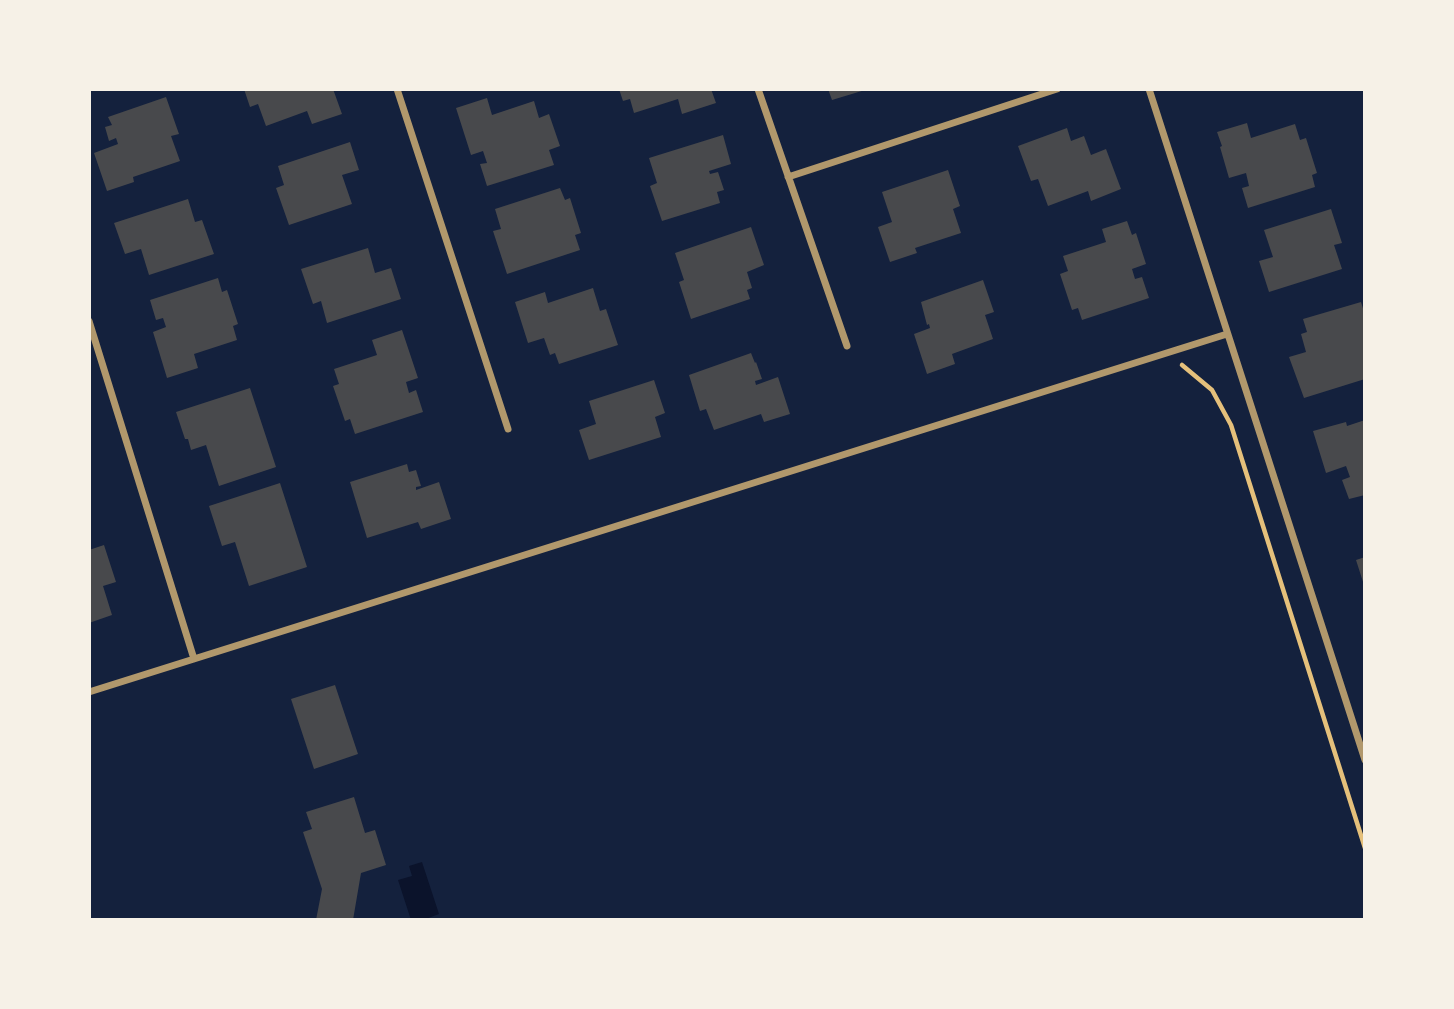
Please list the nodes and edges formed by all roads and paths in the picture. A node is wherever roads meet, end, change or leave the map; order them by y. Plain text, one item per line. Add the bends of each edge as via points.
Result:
1 (397, 89) edge
2 (758, 89) edge
3 (1057, 89) edge
4 (1149, 89) edge
5 (788, 177) junction
6 (89, 321) edge
7 (1227, 334) junction
8 (847, 346) dead end
9 (1178, 362) dead end
10 (508, 429) dead end
11 (194, 659) junction
12 (89, 692) edge
13 (1365, 760) edge
14 (1365, 848) edge

1 - 10 street
2 - 5 street
3 - 5 street
4 - 7 street
5 - 8 street
6 - 11 street
7 - 11 street
7 - 13 street
9 - 14 path via 1212,390 1231,425
11 - 12 street

